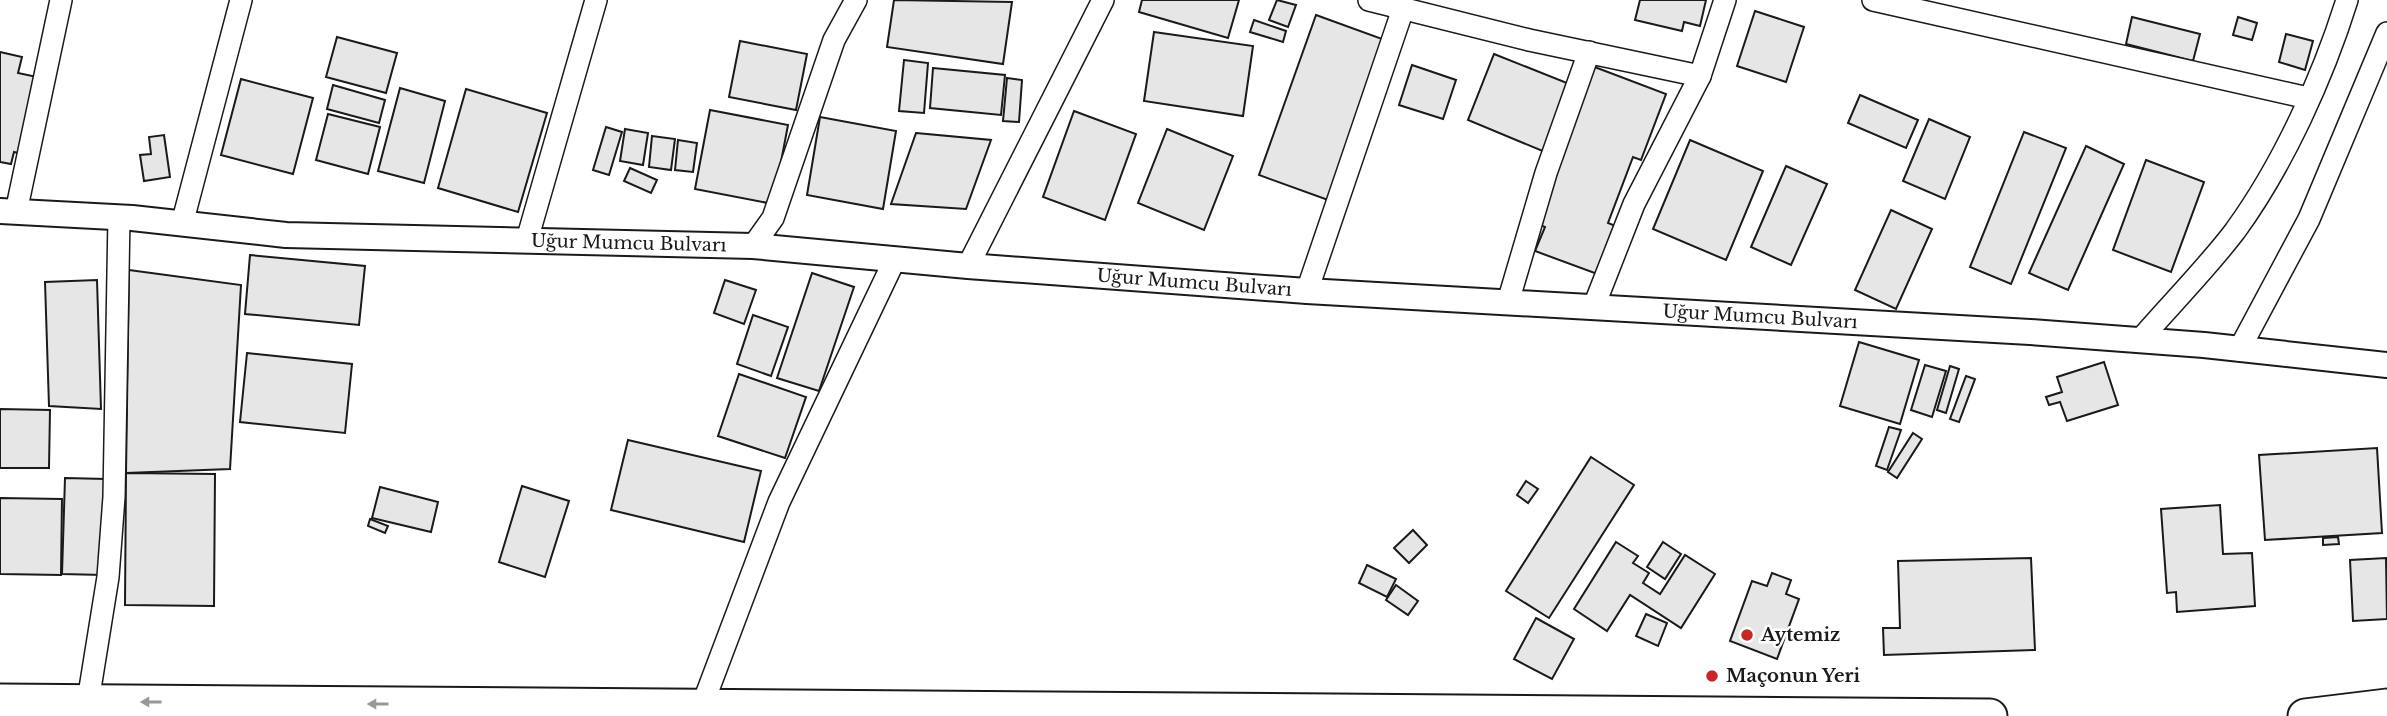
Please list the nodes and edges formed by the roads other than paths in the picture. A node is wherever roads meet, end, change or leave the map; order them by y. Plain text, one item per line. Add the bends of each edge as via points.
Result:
1 (61, 0) edge
2 (241, 0) edge
3 (596, 0) edge
4 (856, 0) edge
5 (1103, 0) edge
6 (1369, 0) edge
7 (1724, 0) edge
8 (1874, 0) edge
9 (2347, 0) edge
10 (1403, 9) junction
11 (2387, 33) edge
12 (1589, 52) junction
13 (1700, 76) junction
14 (2308, 99) junction
15 (8, 211) edge
16 (119, 217) junction
17 (182, 224) junction
18 (527, 240) junction
19 (753, 246) junction
20 (895, 259) junction
21 (968, 266) junction
22 (1307, 291) junction
23 (1508, 302) junction
24 (1594, 306) junction
25 (2140, 340) junction
26 (2239, 350) junction
27 (2387, 365) edge
28 (0, 701) edge
29 (88, 701) junction
30 (702, 706) junction
31 (2387, 706) edge
32 (1990, 716) edge
33 (2305, 716) edge

1 - 15 street
2 - 17 street
3 - 18 street
4 - 19 street via 834,40 773,218
5 - 21 street
6 - 10 street
7 - 13 street
8 - 14 street
9 - 14 street via 2330,54
10 - 12 street
10 - 22 street
11 - 26 street via 2309,219
12 - 13 street
12 - 23 street via 1546,173
13 - 24 street via 1634,204
14 - 25 street via 2235,230
15 - 16 street, Uğur Mumcu Bulvarı
16 - 17 street, Uğur Mumcu Bulvarı
16 - 29 street via 114,497 108,577
17 - 18 street, Uğur Mumcu Bulvarı via 286,235
18 - 19 street, Uğur Mumcu Bulvarı
19 - 20 street, Uğur Mumcu Bulvarı
20 - 21 street, Uğur Mumcu Bulvarı
20 - 30 street via 779,502
21 - 22 street, Uğur Mumcu Bulvarı
22 - 23 street, Uğur Mumcu Bulvarı
23 - 24 street, Uğur Mumcu Bulvarı
24 - 25 street, Uğur Mumcu Bulvarı
25 - 26 street, Uğur Mumcu Bulvarı
26 - 27 street, Uğur Mumcu Bulvarı
28 - 29 highway
30 -> 29 highway
30 - 32 highway
31 - 33 highway

